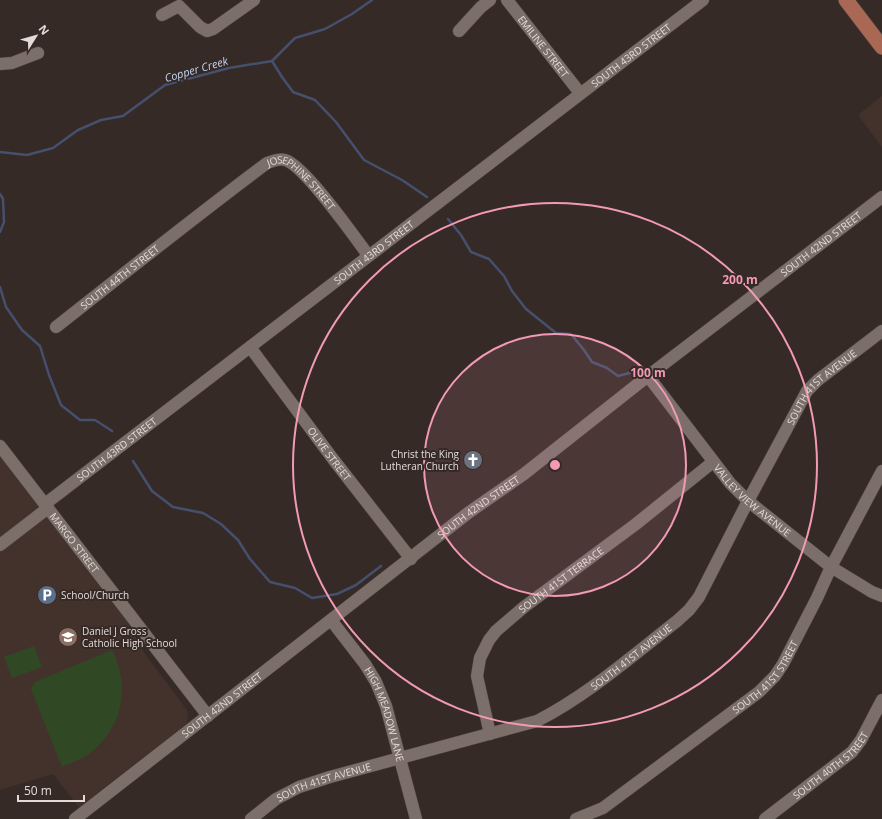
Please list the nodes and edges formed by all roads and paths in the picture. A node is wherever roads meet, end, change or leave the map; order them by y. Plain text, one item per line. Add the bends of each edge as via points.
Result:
1 (254, 0) edge
2 (490, 0) edge
3 (507, 0) edge
4 (703, 0) edge
5 (846, 0) edge
6 (162, 15) dead end
7 (459, 31) dead end
8 (882, 47) edge
9 (38, 53) dead end
10 (0, 64) edge
11 (580, 93) junction
12 (882, 197) edge
13 (184, 228) joint
14 (368, 255) junction
15 (56, 327) dead end
16 (882, 331) edge
17 (250, 347) junction
18 (648, 376) junction
19 (0, 446) edge
20 (713, 462) junction
21 (882, 471) edge
22 (748, 501) junction
23 (47, 506) junction
24 (0, 545) edge
25 (410, 558) junction
26 (831, 567) junction
27 (882, 596) edge
28 (331, 620) junction
29 (880, 707) edge
30 (208, 716) junction
31 (490, 734) junction
32 (399, 758) junction
33 (75, 819) edge
34 (251, 819) edge
35 (416, 819) edge
36 (576, 819) edge
37 (765, 819) edge

1 - 6 street via 207,31 180,6
2 - 7 street
3 - 11 street, EMILINE STREET
4 - 11 street, SOUTH 43RD STREET
5 - 8 main road
9 - 10 street via 12,63
11 - 14 street, SOUTH 43RD STREET
12 - 18 street, SOUTH 42ND STREET
13 - 14 street, JOSEPHINE STREET via 267,163 278,159 286,160 310,180
13 - 15 street, SOUTH 44TH STREET
14 - 17 street, SOUTH 43RD STREET
16 - 22 street, SOUTH 41ST AVENUE via 807,391
17 - 23 street, SOUTH 43RD STREET
17 - 25 street, OLIVE STREET
18 - 20 street, VALLEY VIEW AVENUE
18 - 25 street, SOUTH 42ND STREET via 524,474
19 - 23 street, MARGO STREET
20 - 22 street, VALLEY VIEW AVENUE
20 - 31 street, SOUTH 41ST TERRACE via 496,631 480,658 477,676
21 - 26 street, SOUTH 41ST STREET
22 - 26 street, VALLEY VIEW AVENUE
22 - 31 street, SOUTH 41ST AVENUE via 699,597 677,621 579,697 558,710 537,721
23 - 24 street, SOUTH 43RD STREET
23 - 30 street, MARGO STREET
25 - 28 street, SOUTH 42ND STREET
26 - 27 street, VALLEY VIEW AVENUE
26 - 36 street, SOUTH 41ST STREET via 783,664 759,692 609,804
28 - 30 street, SOUTH 42ND STREET
28 - 32 street, HIGH MEADOW LANE via 376,682 386,706
29 - 37 street, SOUTH 40TH STREET via 852,752
30 - 33 street, SOUTH 42ND STREET
31 - 32 street, SOUTH 41ST AVENUE
32 - 34 street, SOUTH 41ST AVENUE via 299,787 276,799
32 - 35 street, HIGH MEADOW LANE

